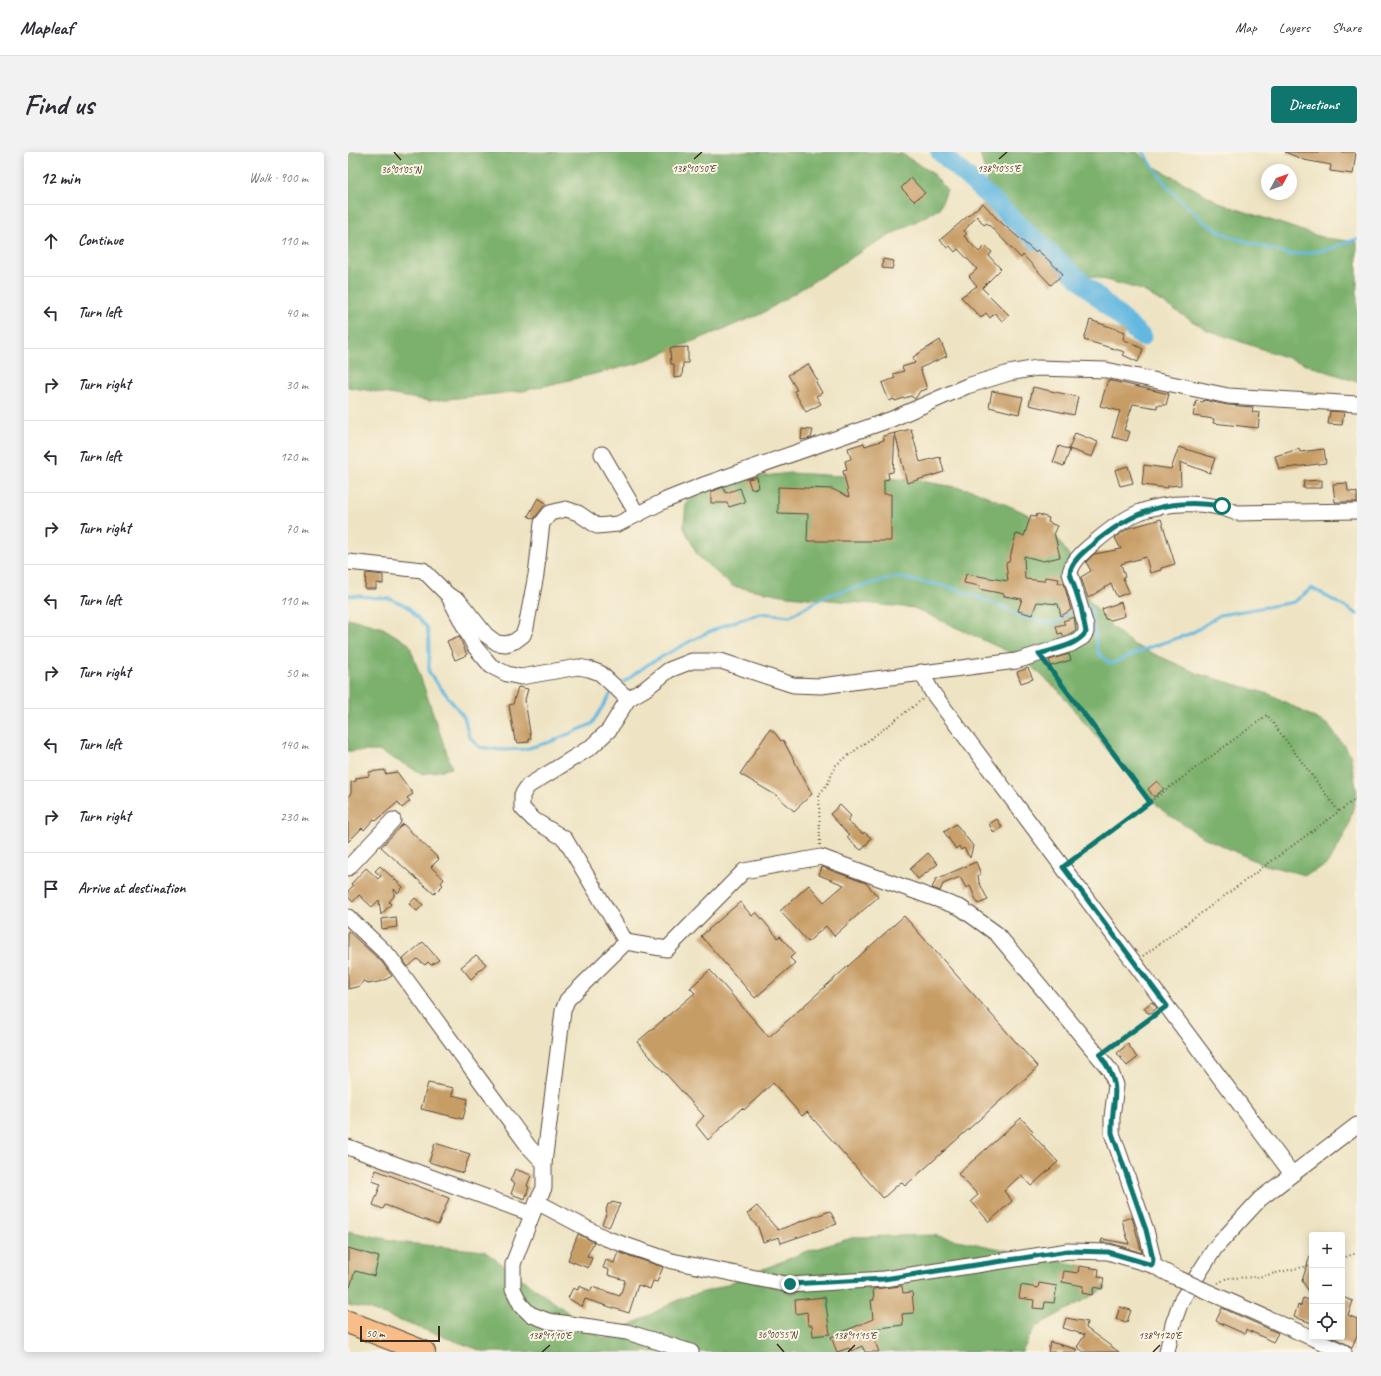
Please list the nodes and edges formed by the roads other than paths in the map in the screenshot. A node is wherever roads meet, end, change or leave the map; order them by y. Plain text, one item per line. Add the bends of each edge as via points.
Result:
1 (1357, 404) edge
2 (602, 454) dead end
3 (1357, 511) edge
4 (637, 514) junction
5 (348, 562) edge
6 (448, 595) junction
7 (921, 672) junction
8 (628, 699) junction
9 (393, 820) dead end
10 (348, 868) edge
11 (348, 917) edge
12 (626, 942) junction
13 (1357, 1125) edge
14 (348, 1147) edge
15 (544, 1163) junction
16 (1292, 1174) junction
17 (534, 1208) junction
18 (1152, 1265) junction
19 (348, 1322) edge
20 (424, 1352) edge
21 (691, 1352) edge
22 (1167, 1352) edge
23 (1344, 1352) edge

1 - 4 street via 1228,396 1106,370 1037,368 1009,373 967,386 892,419 706,484
2 - 4 street
3 - 7 street via 1237,512 1207,504 1163,506 1140,512 1112,528 1082,553 1070,568 1086,626 1083,637 1071,644 1016,661
4 - 6 street via 618,524 597,526 578,513 566,509 550,513 542,523 526,627 523,636 514,641 497,644 486,635 459,601
5 - 6 street via 423,570
6 - 8 street via 475,647 490,666 521,677 578,667 589,669 600,673
7 - 8 street via 821,686 793,686 721,661 692,661 669,670
7 - 16 street via 932,692
8 - 12 street via 609,730 591,747 528,786 522,795 522,808 534,820 565,839
9 - 10 street
11 - 15 street via 389,956 529,1147
12 - 15 street via 567,1000 565,1005
12 - 18 street via 667,949 744,871 821,857 960,908 997,934 1110,1070 1116,1085 1112,1133 1146,1230
13 - 16 street
14 - 17 street
15 - 17 street via 544,1188
16 - 22 street via 1260,1199 1215,1248 1181,1301 1172,1324
17 - 18 street via 605,1238 672,1262 790,1284 884,1279 1068,1251 1108,1252
17 - 21 street via 514,1264 513,1289 521,1305 530,1314 548,1321 627,1332
18 - 23 street, bridge
19 - 20 highway

